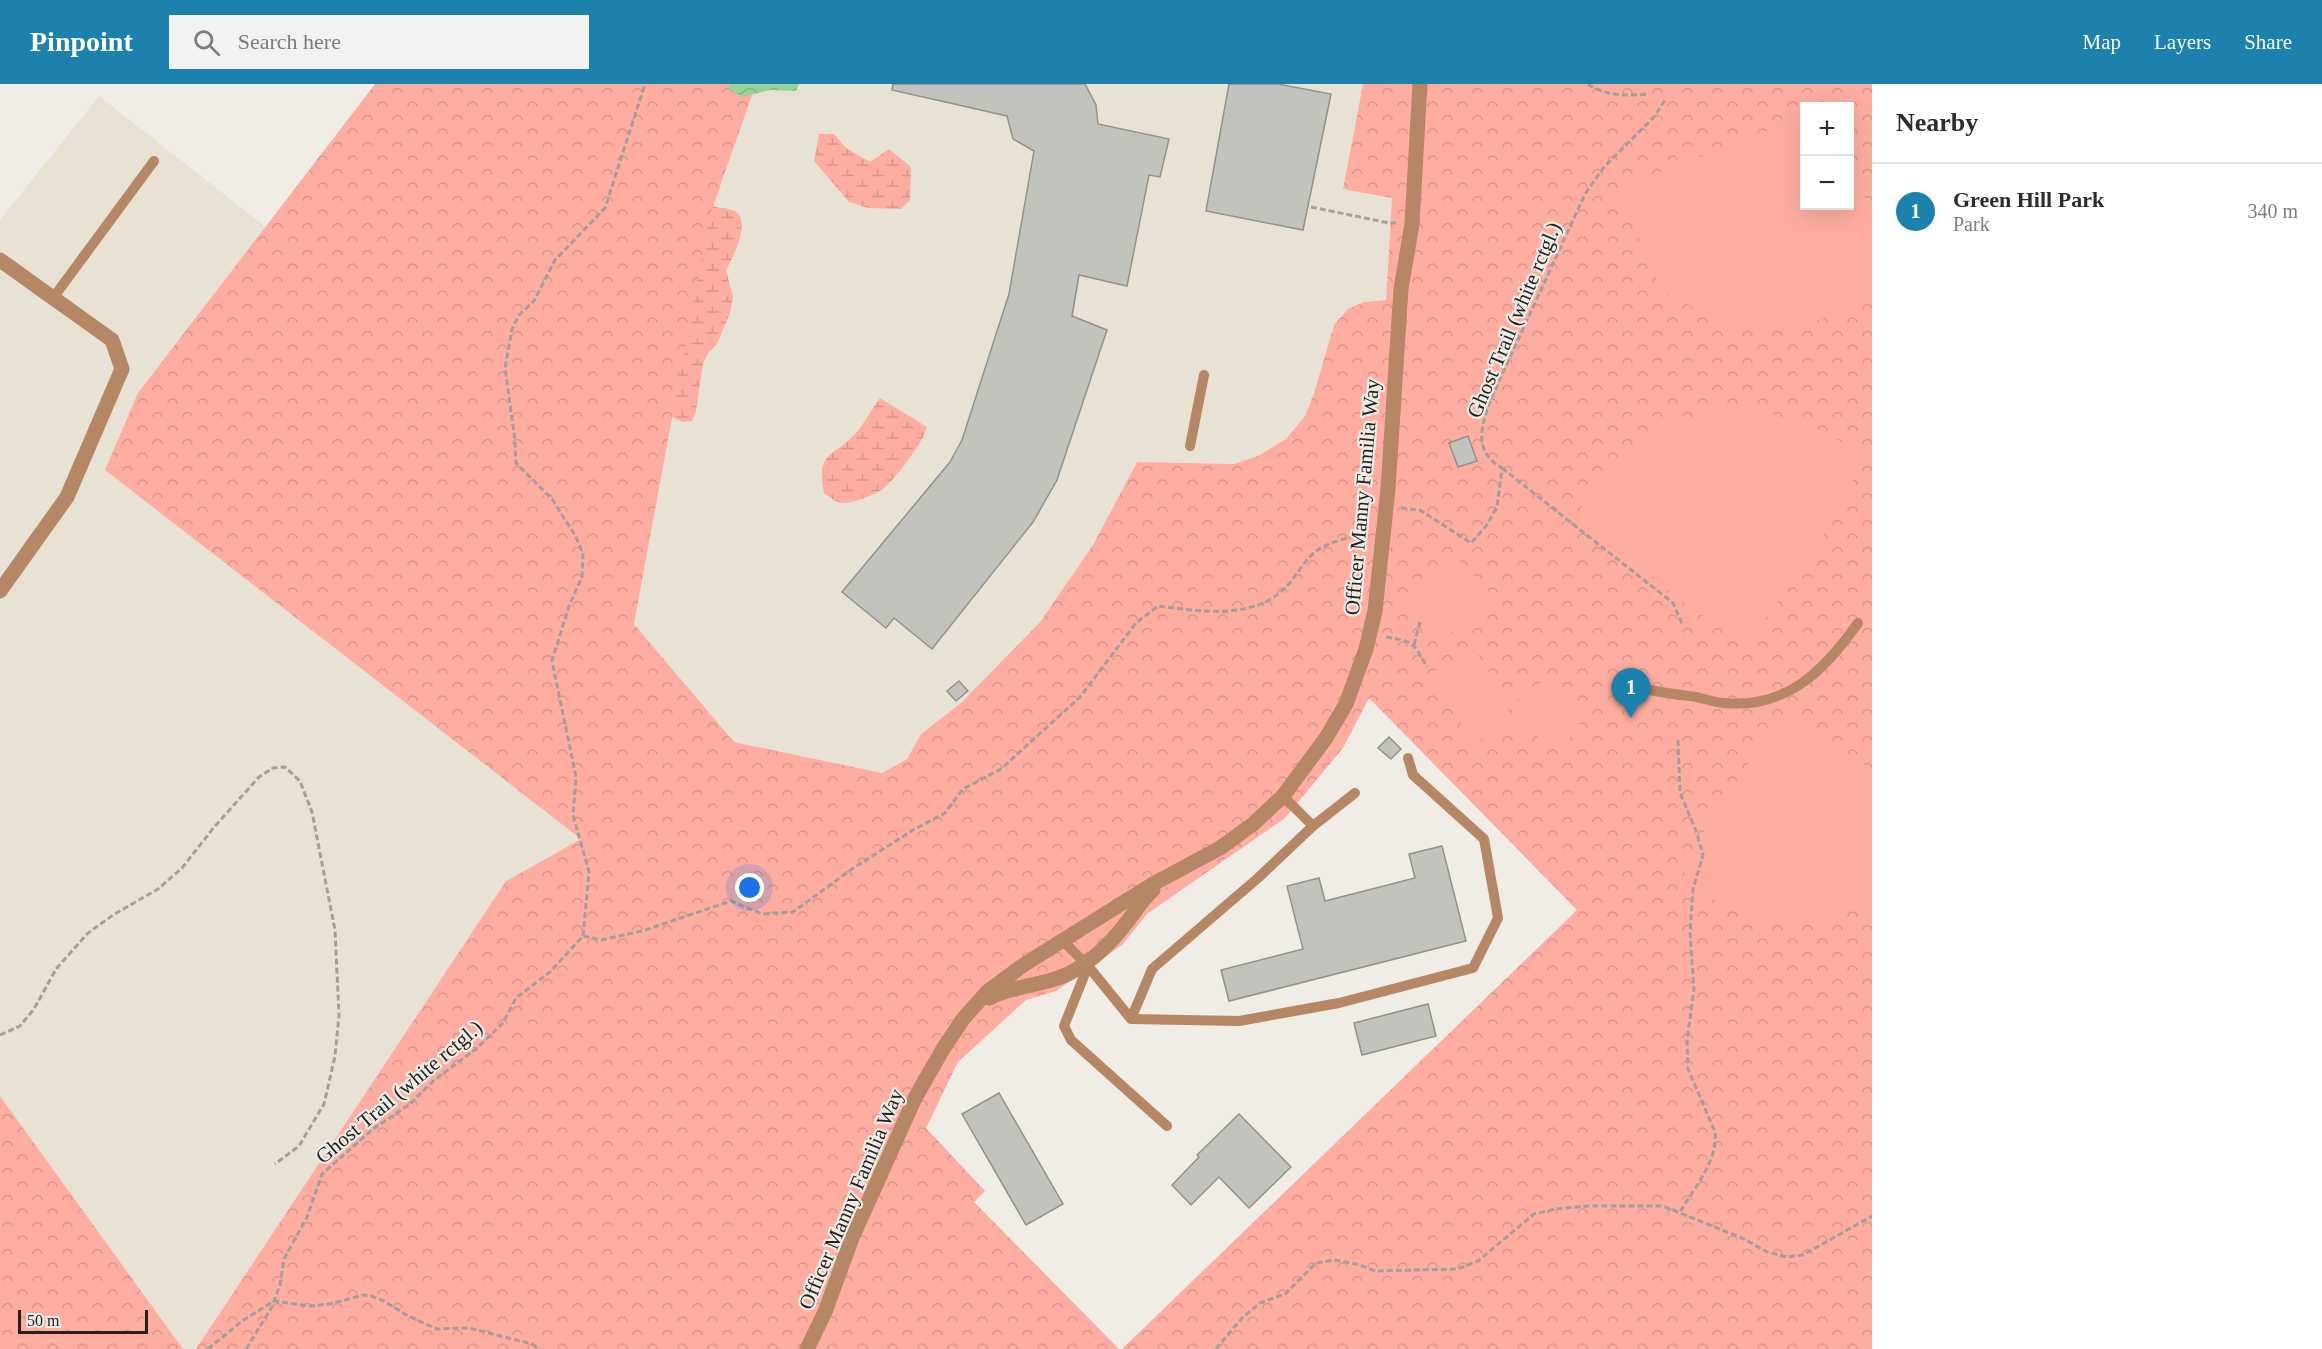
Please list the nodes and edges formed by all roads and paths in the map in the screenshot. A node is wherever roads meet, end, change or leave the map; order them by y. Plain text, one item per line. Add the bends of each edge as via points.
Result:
1 (645, 84) edge
2 (1420, 84) edge
3 (1587, 84) edge
4 (1649, 94) dead end
5 (1665, 100) dead end
6 (154, 161) dead end
7 (1311, 207) dead end
8 (1401, 223) dead end
9 (0, 260) edge
10 (53, 298) junction
11 (1204, 375) dead end
12 (1190, 446) dead end
13 (1502, 468) junction
14 (1385, 524) junction
15 (0, 591) edge
16 (1420, 622) dead end
17 (1858, 623) dead end
18 (1683, 626) dead end
19 (1370, 634) junction
20 (1414, 645) junction
21 (1426, 667) dead end
22 (1650, 690) dead end
23 (1678, 740) dead end
24 (1408, 758) dead end
25 (1355, 793) dead end
26 (1283, 796) junction
27 (1312, 826) junction
28 (1176, 871) junction
29 (583, 936) junction
30 (1062, 940) junction
31 (1086, 965) junction
32 (975, 1006) junction
33 (1131, 1018) junction
34 (0, 1035) edge
35 (1167, 1126) dead end
36 (275, 1164) dead end
37 (1680, 1213) junction
38 (1872, 1216) edge
39 (274, 1301) junction
40 (208, 1349) edge
41 (246, 1349) edge
42 (538, 1349) edge
43 (807, 1349) edge
44 (1216, 1349) edge

1 - 29 path via 605,208 555,260 534,301 519,315 512,329 505,368 516,463 552,498 583,554 582,577 552,661 576,777 573,814 589,872
2 - 14 street, Officer Manny Familia Way via 1412,224 1399,309
3 - 4 path via 1604,92
5 - 13 path, Ghost Trail (white rctgl.) via 1654,117 1604,167 1586,194 1490,401 1481,443 1493,463
6 - 10 lane
7 - 8 path
9 - 10 street
10 - 15 street via 112,340 122,369 67,497
11 - 12 lane
13 - 14 path via 1497,507 1471,543 1420,510 1402,507
13 - 18 path via 1673,603
14 - 19 street, Officer Manny Familia Way
14 - 29 path via 1321,547 1286,588 1263,605 1200,612 1158,606 1136,623 1080,697 1001,769 963,789 945,813 852,869 793,912 762,914 731,901 642,931 602,940
16 - 20 path
17 - 22 lane via 1818,673 1762,702 1723,703
19 - 20 path
19 - 26 street, Officer Manny Familia Way via 1346,704
20 - 21 path
23 - 37 path via 1680,793 1702,855 1693,889 1694,989 1687,1041 1688,1069 1716,1142 1707,1167
24 - 33 lane via 1413,775 1484,839 1498,918 1473,968 1339,1003 1239,1021
25 - 27 lane
26 - 27 lane
26 - 28 street, Officer Manny Familia Way via 1220,848
27 - 33 lane via 1152,969
28 - 30 street, Officer Manny Familia Way
28 - 31 street, Officer Manny Familia Way via 1144,898 1110,944
29 - 39 path, Ghost Trail (white rctgl.) via 550,972 516,998 503,1023 477,1048 322,1174 307,1217 284,1259
30 - 31 lane
30 - 32 street, Officer Manny Familia Way via 988,992
31 - 32 street, Officer Manny Familia Way via 1055,979 996,994
31 - 33 lane
31 - 35 lane via 1064,1026 1071,1040
32 - 43 street, Officer Manny Familia Way via 943,1049 915,1098
34 - 36 path via 20,1026 56,969 88,933 158,889 182,868 259,777 273,768 285,767 300,781 312,812 335,930 339,1015 324,1104 299,1146
37 - 38 path via 1786,1257 1803,1255
37 - 44 path via 1664,1206 1588,1206 1534,1214 1478,1261 1458,1269 1376,1271 1334,1260 1316,1263 1285,1294 1260,1303 1242,1318
39 - 40 path
39 - 41 path, Ghost Trail (white rctgl.)
39 - 42 path via 309,1306 371,1296 437,1329 469,1328 532,1344

